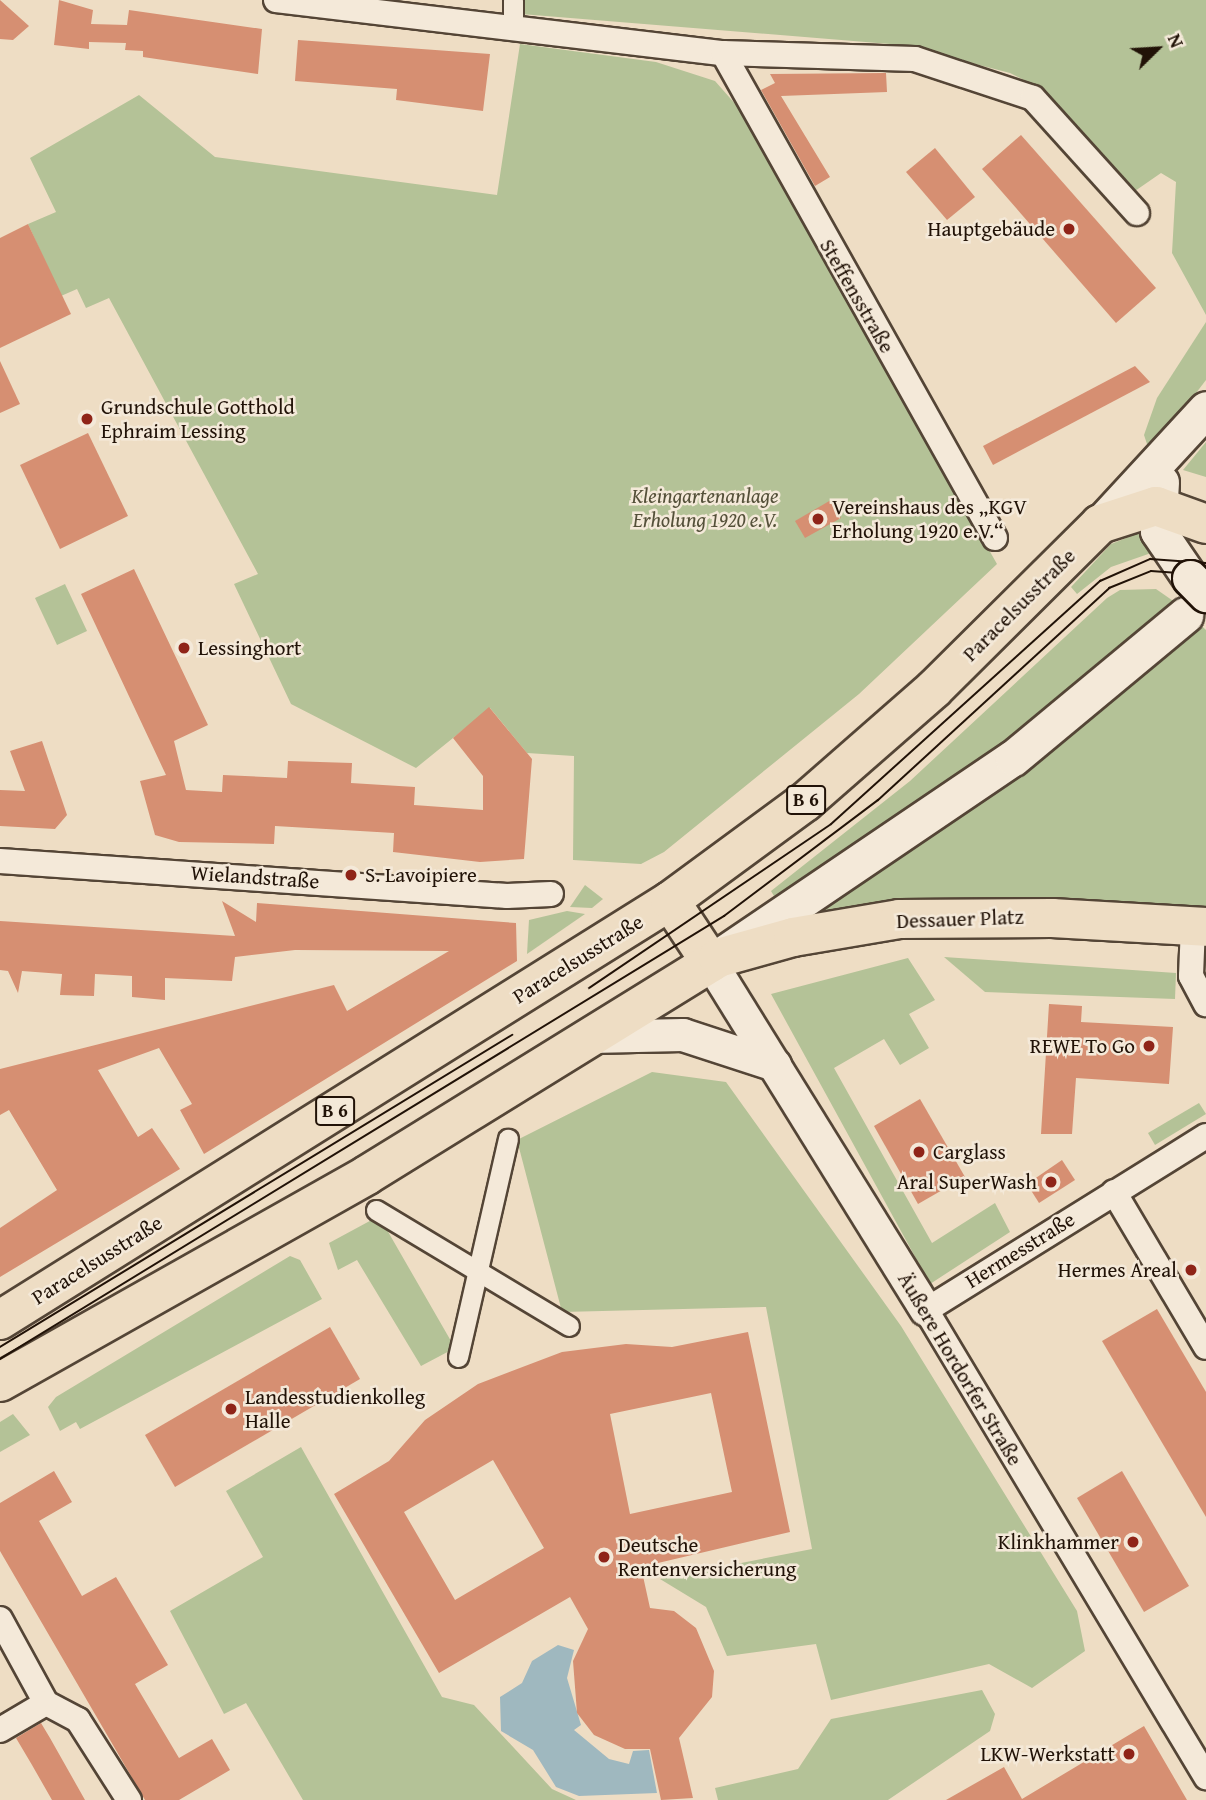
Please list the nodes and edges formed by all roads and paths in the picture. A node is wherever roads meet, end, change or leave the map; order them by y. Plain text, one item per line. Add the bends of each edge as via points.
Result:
1 (276, 0) edge
2 (513, 0) edge
3 (513, 27) junction
4 (723, 53) junction
5 (1137, 213) dead end
6 (1206, 410) edge
7 (1174, 450) junction
8 (1156, 506) junction
9 (1100, 524) junction
10 (1206, 524) edge
11 (995, 538) dead end
12 (1194, 596) edge
13 (0, 861) edge
14 (551, 894) dead end
15 (670, 901) junction
16 (1200, 927) edge
17 (715, 961) junction
18 (1206, 1004) edge
19 (591, 1037) junction
20 (775, 1065) junction
21 (1206, 1136) edge
22 (508, 1139) dead end
23 (1114, 1192) junction
24 (376, 1210) dead end
25 (477, 1271) junction
26 (926, 1310) junction
27 (0, 1320) edge
28 (569, 1326) dead end
29 (1206, 1347) edge
30 (458, 1357) dead end
31 (0, 1382) edge
32 (0, 1619) edge
33 (46, 1703) junction
34 (0, 1730) edge
35 (1206, 1777) edge
36 (130, 1800) edge

1 - 3 street
2 - 3 street
3 - 4 street
4 - 5 street via 915,59 1012,87 1051,111
4 - 11 street, Steffensstraße
6 - 7 main road, Paracelsusstraße
7 - 8 main road
7 - 9 main road, Paracelsusstraße
8 - 9 main road, Paracelsusstraße
8 - 10 main road
8 - 12 main road via 1163,543
9 - 15 main road, Paracelsusstraße / B 6 via 924,698 805,802
12 - 17 main road via 1072,713
13 - 14 street, Wielandstraße via 518,897
15 - 17 main road
15 - 27 main road, Paracelsusstraße / B 6
16 - 17 main road, Dessauer Platz via 1025,917 899,919 793,937
16 - 18 street via 1191,976
17 - 19 main road
17 - 20 street, Äußere Hordorfer Straße
19 - 20 street via 683,1035
19 - 31 main road via 367,1175
20 - 26 street, Äußere Hordorfer Straße
21 - 23 street, Hermesstraße
22 - 25 street
23 - 26 street, Hermesstraße
23 - 29 street
24 - 25 street
25 - 28 street
25 - 30 street
26 - 35 street, Äußere Hordorfer Straße
32 - 33 street
33 - 34 street
33 - 36 street via 78,1720

